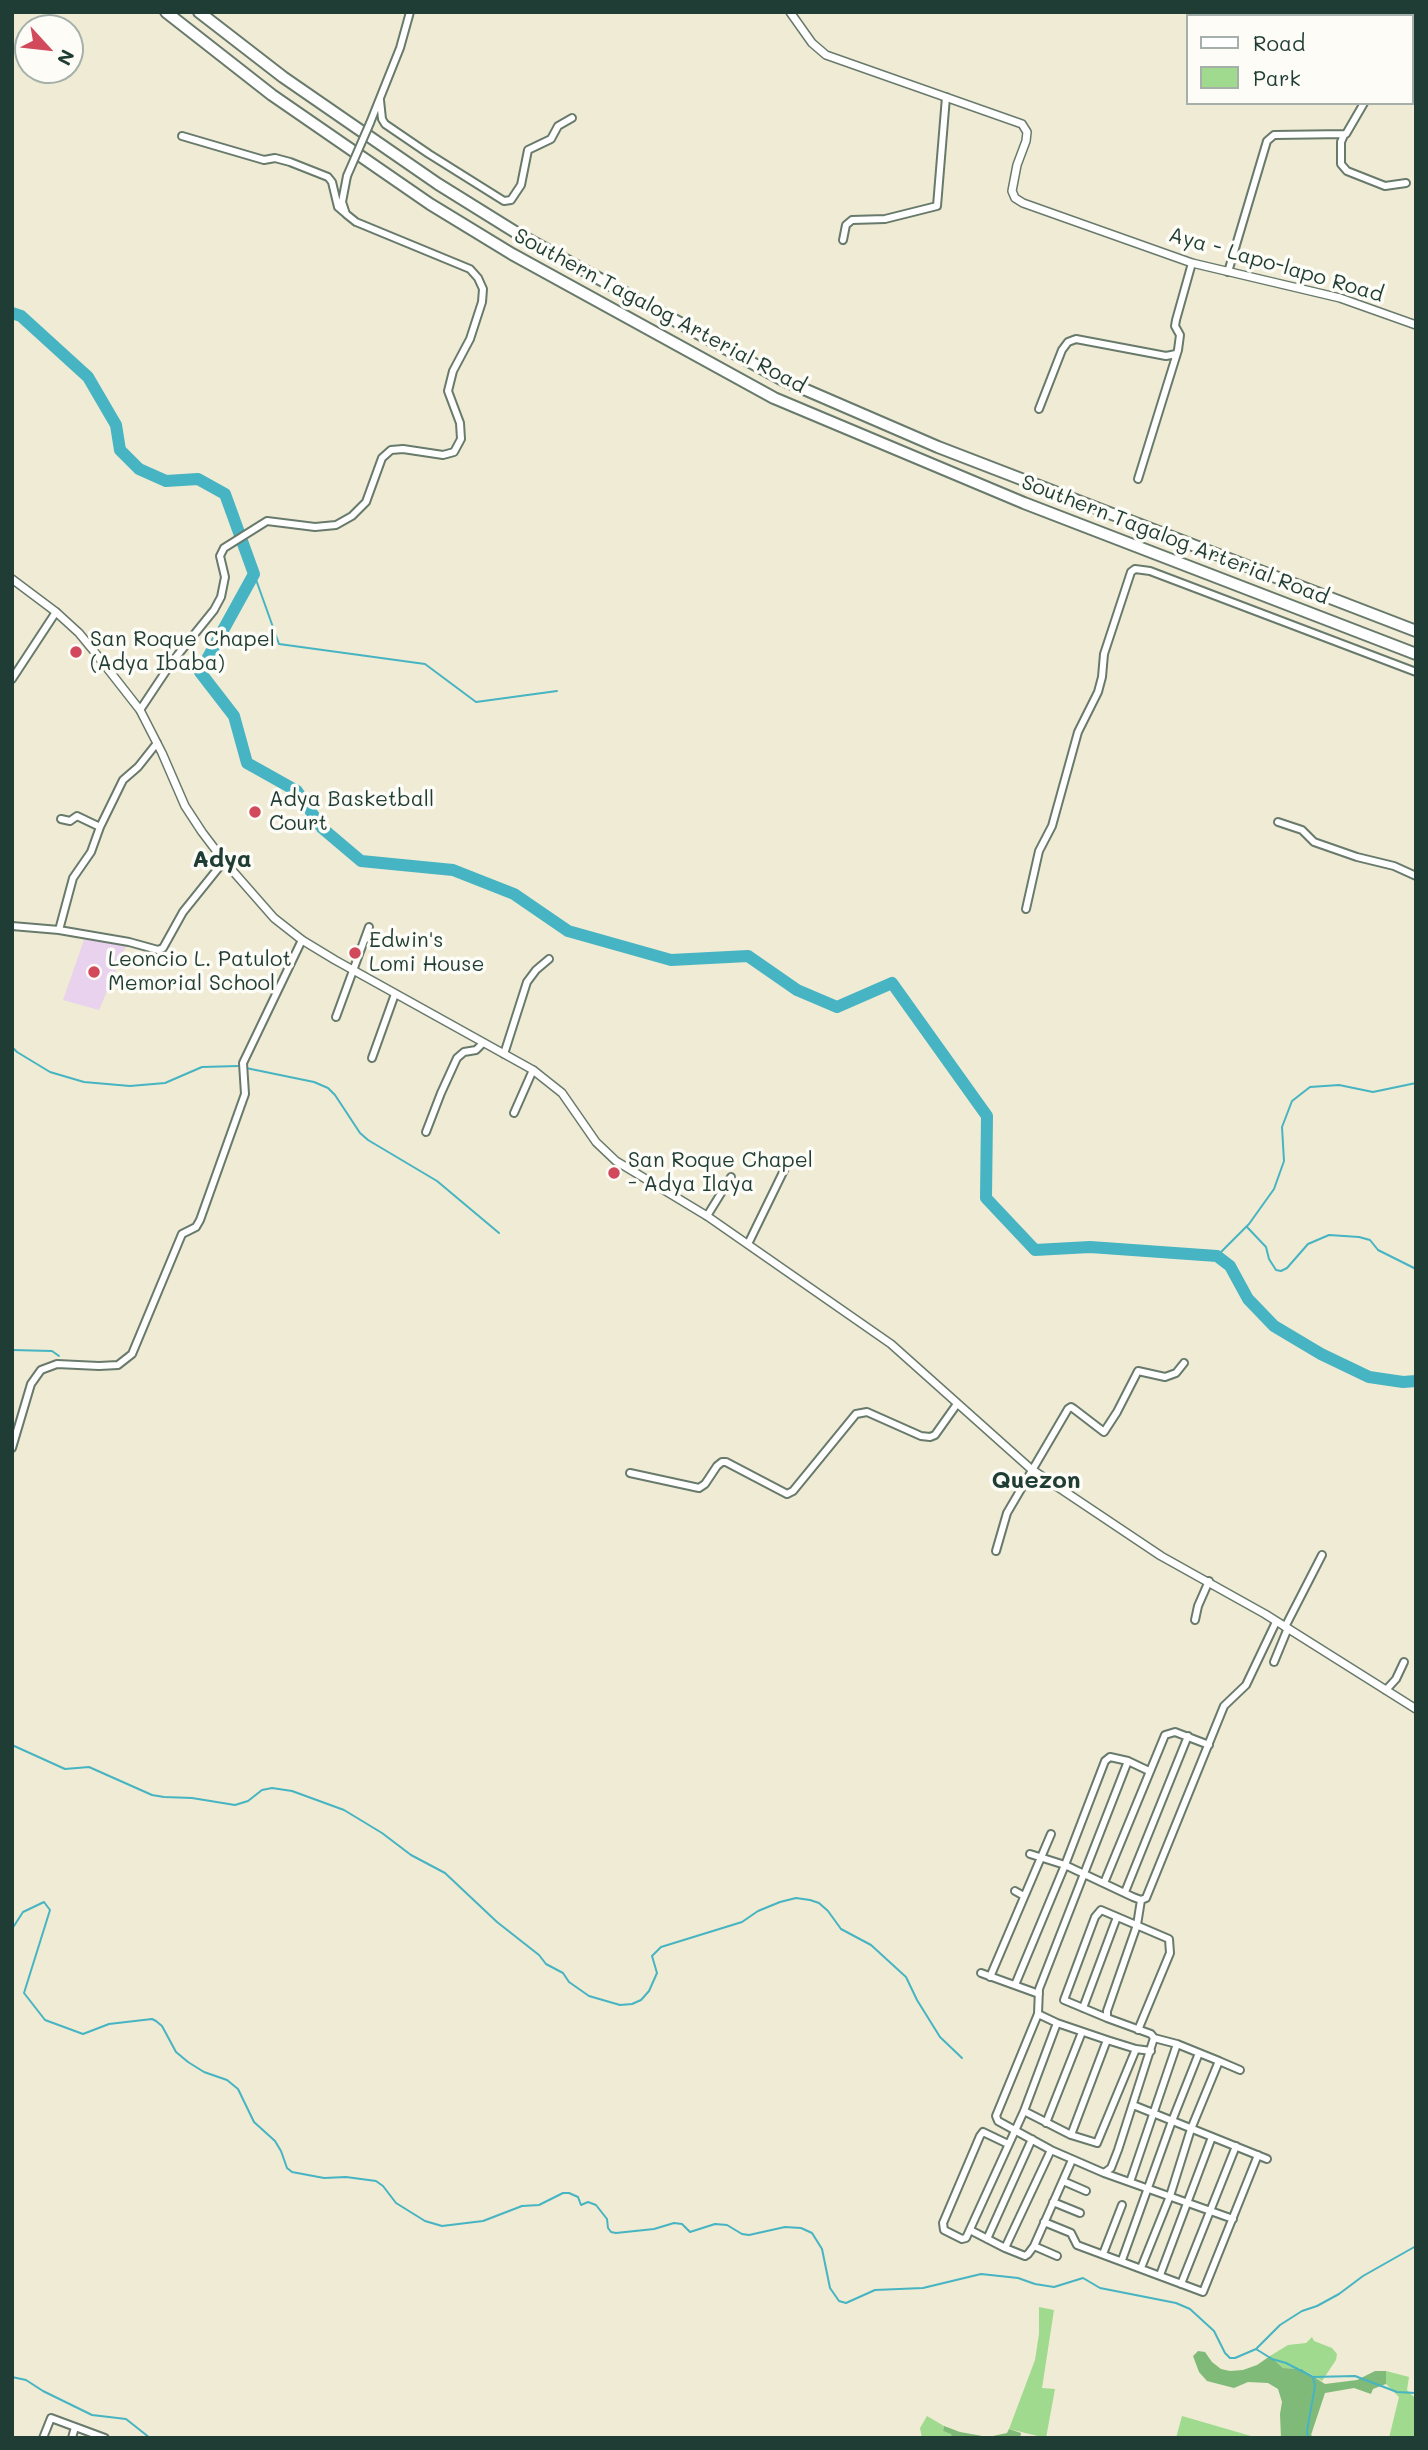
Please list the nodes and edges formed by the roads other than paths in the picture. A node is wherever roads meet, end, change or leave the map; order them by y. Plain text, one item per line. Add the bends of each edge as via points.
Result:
1 (166, 12) edge
2 (199, 12) edge
3 (410, 12) edge
4 (790, 12) edge
5 (946, 97) junction
6 (380, 100) junction
7 (1363, 105) edge
8 (572, 118) dead end
9 (1344, 135) junction
10 (182, 136) dead end
11 (1406, 183) dead end
12 (346, 214) junction
13 (843, 240) dead end
14 (1192, 263) junction
15 (1228, 272) junction
16 (1416, 325) edge
17 (1176, 354) junction
18 (1039, 410) dead end
19 (1138, 478) dead end
20 (12, 579) edge
21 (55, 612) junction
22 (1416, 631) edge
23 (1416, 654) edge
24 (1416, 672) edge
25 (12, 679) edge
26 (140, 710) junction
27 (157, 743) junction
28 (61, 819) dead end
29 (1278, 822) dead end
30 (100, 827) junction
31 (224, 861) junction
32 (1416, 876) edge
33 (1026, 909) dead end
34 (12, 926) edge
35 (369, 927) dead end
36 (59, 930) junction
37 (302, 940) junction
38 (549, 959) dead end
39 (355, 971) junction
40 (395, 993) junction
41 (336, 1017) dead end
42 (483, 1042) junction
43 (504, 1054) junction
44 (372, 1058) dead end
45 (533, 1070) junction
46 (514, 1113) dead end
47 (426, 1132) dead end
48 (789, 1160) dead end
49 (731, 1177) dead end
50 (707, 1216) junction
51 (748, 1244) junction
52 (1184, 1363) dead end
53 (957, 1404) junction
54 (12, 1448) edge
55 (1031, 1469) junction
56 (630, 1473) dead end
57 (996, 1551) dead end
58 (1322, 1555) dead end
59 (1209, 1581) junction
60 (1195, 1620) dead end
61 (1276, 1622) junction
62 (1287, 1628) junction
63 (1274, 1662) dead end
64 (1404, 1662) dead end
65 (1387, 1690) junction
66 (1416, 1709) edge
67 (1188, 1735) junction
68 (1209, 1745) junction
69 (1128, 1761) junction
70 (1149, 1771) junction
71 (1051, 1834) dead end
72 (1030, 1854) dead end
73 (1040, 1858) junction
74 (1065, 1866) junction
75 (1023, 1872) dead end
76 (1085, 1874) junction
77 (1032, 1876) junction
78 (1104, 1883) junction
79 (1014, 1891) dead end
80 (1125, 1892) junction
81 (1024, 1896) junction
82 (1141, 1900) junction
83 (1006, 1911) dead end
84 (1016, 1915) junction
85 (1117, 1917) junction
86 (1138, 1925) junction
87 (997, 1934) dead end
88 (1006, 1937) junction
89 (989, 1953) dead end
90 (998, 1957) junction
91 (981, 1973) dead end
92 (990, 1977) junction
93 (1015, 1985) junction
94 (1039, 1994) junction
95 (1083, 2008) junction
96 (1038, 2014) junction
97 (1107, 2018) junction
98 (1057, 2023) junction
99 (1138, 2030) junction
100 (1082, 2032) junction
101 (1154, 2038) junction
102 (1107, 2040) junction
103 (1177, 2044) junction
104 (1136, 2049) junction
105 (1152, 2051) junction
106 (1199, 2053) junction
107 (1219, 2061) junction
108 (1240, 2070) dead end
109 (1133, 2105) junction
110 (1024, 2111) junction
111 (1154, 2113) junction
112 (1172, 2121) junction
113 (1046, 2123) junction
114 (1191, 2129) junction
115 (1016, 2130) junction
116 (1071, 2135) junction
117 (1212, 2137) junction
118 (1032, 2139) junction
119 (1008, 2144) junction
120 (1236, 2146) junction
121 (1051, 2150) junction
122 (1258, 2155) junction
123 (1267, 2159) dead end
124 (1072, 2160) junction
125 (1104, 2173) junction
126 (1063, 2180) junction
127 (1130, 2182) junction
128 (1149, 2190) junction
129 (1086, 2191) dead end
130 (1170, 2196) junction
131 (1053, 2202) junction
132 (1188, 2203) junction
133 (1122, 2205) dead end
134 (1210, 2210) junction
135 (1080, 2214) dead end
136 (1233, 2218) junction
137 (1044, 2222) junction
138 (970, 2230) junction
139 (987, 2239) junction
140 (1034, 2246) junction
141 (1005, 2248) junction
142 (1103, 2254) junction
143 (1057, 2256) dead end
144 (1122, 2260) junction
145 (1141, 2268) junction
146 (1160, 2275) junction
147 (1181, 2284) junction
148 (1203, 2292) junction
149 (1212, 2295) dead end
150 (75, 2427) junction
151 (43, 2438) edge
152 (72, 2438) edge
153 (105, 2438) edge

1 - 23 highway, Southern Tagalog Arterial Road via 272,95 430,204 774,398 1024,503
2 - 22 highway, Southern Tagalog Arterial Road via 293,84 438,184 520,235 783,380 938,447
3 - 6 street
4 - 5 street, Aya - Lapo-lapo Road via 826,55
5 - 13 street via 937,206 885,219 852,220
5 - 14 street, Aya - Lapo-lapo Road via 1023,124 1027,132 1015,173 1015,198
6 - 8 street via 385,124 504,201 511,200 521,185 528,150 551,139 558,126
6 - 12 street, bridge via 347,176 342,202
7 - 9 street
9 - 11 street via 1341,164 1347,170 1385,186
9 - 15 street via 1274,135 1267,141
10 - 12 street via 264,160 290,162 328,177 338,207
12 - 26 street via 470,269 478,278 482,302 448,391 461,439 454,452 443,456 391,450 382,458 366,502 336,525 267,521 224,548 220,556 225,577 222,597
14 - 15 street, Aya - Lapo-lapo Road
14 - 17 street via 1176,320 1180,335
15 - 16 street, Aya - Lapo-lapo Road via 1340,298
17 - 18 street via 1076,339 1068,342
17 - 19 street
20 - 21 street
21 - 25 street
21 - 26 street via 79,633
24 - 33 street via 1135,569 1104,654 1098,692 1075,738
26 - 27 street
27 - 30 street via 123,780
27 - 31 street via 185,806
28 - 30 street via 78,817
29 - 32 street via 1302,831 1314,842
30 - 36 street via 70,886
31 - 36 street via 163,948
31 - 37 street via 274,918
34 - 36 street
35 - 39 street
37 - 39 street
37 - 54 street via 243,1063 245,1094 200,1220 182,1234 132,1354 118,1365 57,1364 41,1370 31,1384
38 - 43 street via 527,982
39 - 40 street
39 - 41 street
40 - 42 street
40 - 44 street
42 - 43 street
42 - 47 street via 457,1058
43 - 45 street
45 - 46 street
45 - 50 street via 562,1093 596,1142 616,1161
48 - 51 street
49 - 50 street
50 - 51 street
51 - 53 street via 891,1344
52 - 55 street via 1165,1377 1138,1371 1104,1432 1071,1407
53 - 55 street
53 - 56 street via 930,1437 867,1412 856,1414 787,1494 722,1461 699,1488
55 - 57 street via 1007,1513
55 - 59 street via 1161,1556
58 - 62 street
59 - 60 street
59 - 61 street
61 - 62 street
61 - 68 street via 1246,1685 1224,1706
62 - 63 street
62 - 65 street
64 - 65 street
65 - 66 street
67 - 68 street
67 - 70 street via 1165,1735
67 - 80 street
68 - 82 street via 1146,1898
69 - 70 street
69 - 74 street via 1110,1756 1105,1760
69 - 76 street
70 - 78 street
71 - 73 street
72 - 73 street
73 - 74 street
73 - 77 street
74 - 76 street
74 - 93 street
75 - 77 street
76 - 78 street
76 - 94 street
77 - 81 street
78 - 80 street
79 - 81 street
80 - 82 street
81 - 84 street
82 - 86 street
83 - 84 street
84 - 88 street
85 - 86 street
85 - 95 street
85 - 95 street via 1097,1911 1065,1994 1065,2000
86 - 97 street
86 - 99 street via 1169,1939 1171,1947
87 - 88 street
88 - 90 street
89 - 90 street
90 - 92 street
91 - 92 street
92 - 93 street
93 - 94 street
94 - 96 street
95 - 97 street
96 - 98 street
96 - 115 street via 996,2116
97 - 99 street
98 - 100 street
98 - 110 street
99 - 101 street
100 - 102 street
100 - 113 street
101 - 103 street
101 - 105 street
102 - 104 street
102 - 116 street
103 - 106 street
103 - 111 street
104 - 105 street
104 - 116 street via 1097,2143
105 - 109 street
106 - 107 street
106 - 112 street
107 - 108 street
107 - 114 street
109 - 111 street
109 - 125 street via 1111,2168
110 - 113 street
110 - 115 street
111 - 112 street
111 - 127 street
112 - 114 street
112 - 128 street
113 - 116 street
114 - 117 street
114 - 130 street
115 - 118 street
115 - 119 street
117 - 120 street
117 - 132 street
118 - 121 street
118 - 139 street
119 - 138 street
119 - 138 street via 983,2132 980,2136 942,2226 962,2239
120 - 122 street
120 - 134 street
121 - 124 street
121 - 141 street
122 - 123 street
122 - 136 street
124 - 125 street
124 - 126 street
125 - 127 street
126 - 129 street
126 - 131 street
127 - 128 street
128 - 130 street
128 - 144 street
130 - 132 street
130 - 145 street
131 - 135 street
131 - 137 street
132 - 134 street
132 - 146 street
133 - 142 street
134 - 136 street
134 - 147 street
136 - 148 street
137 - 140 street
137 - 142 street via 1071,2233 1077,2245
138 - 139 street
139 - 141 street
140 - 141 street via 1025,2256
140 - 143 street
142 - 144 street
144 - 145 street
145 - 146 street
146 - 147 street
147 - 148 street
148 - 149 street
150 - 151 street via 51,2418
150 - 152 street
150 - 153 street

